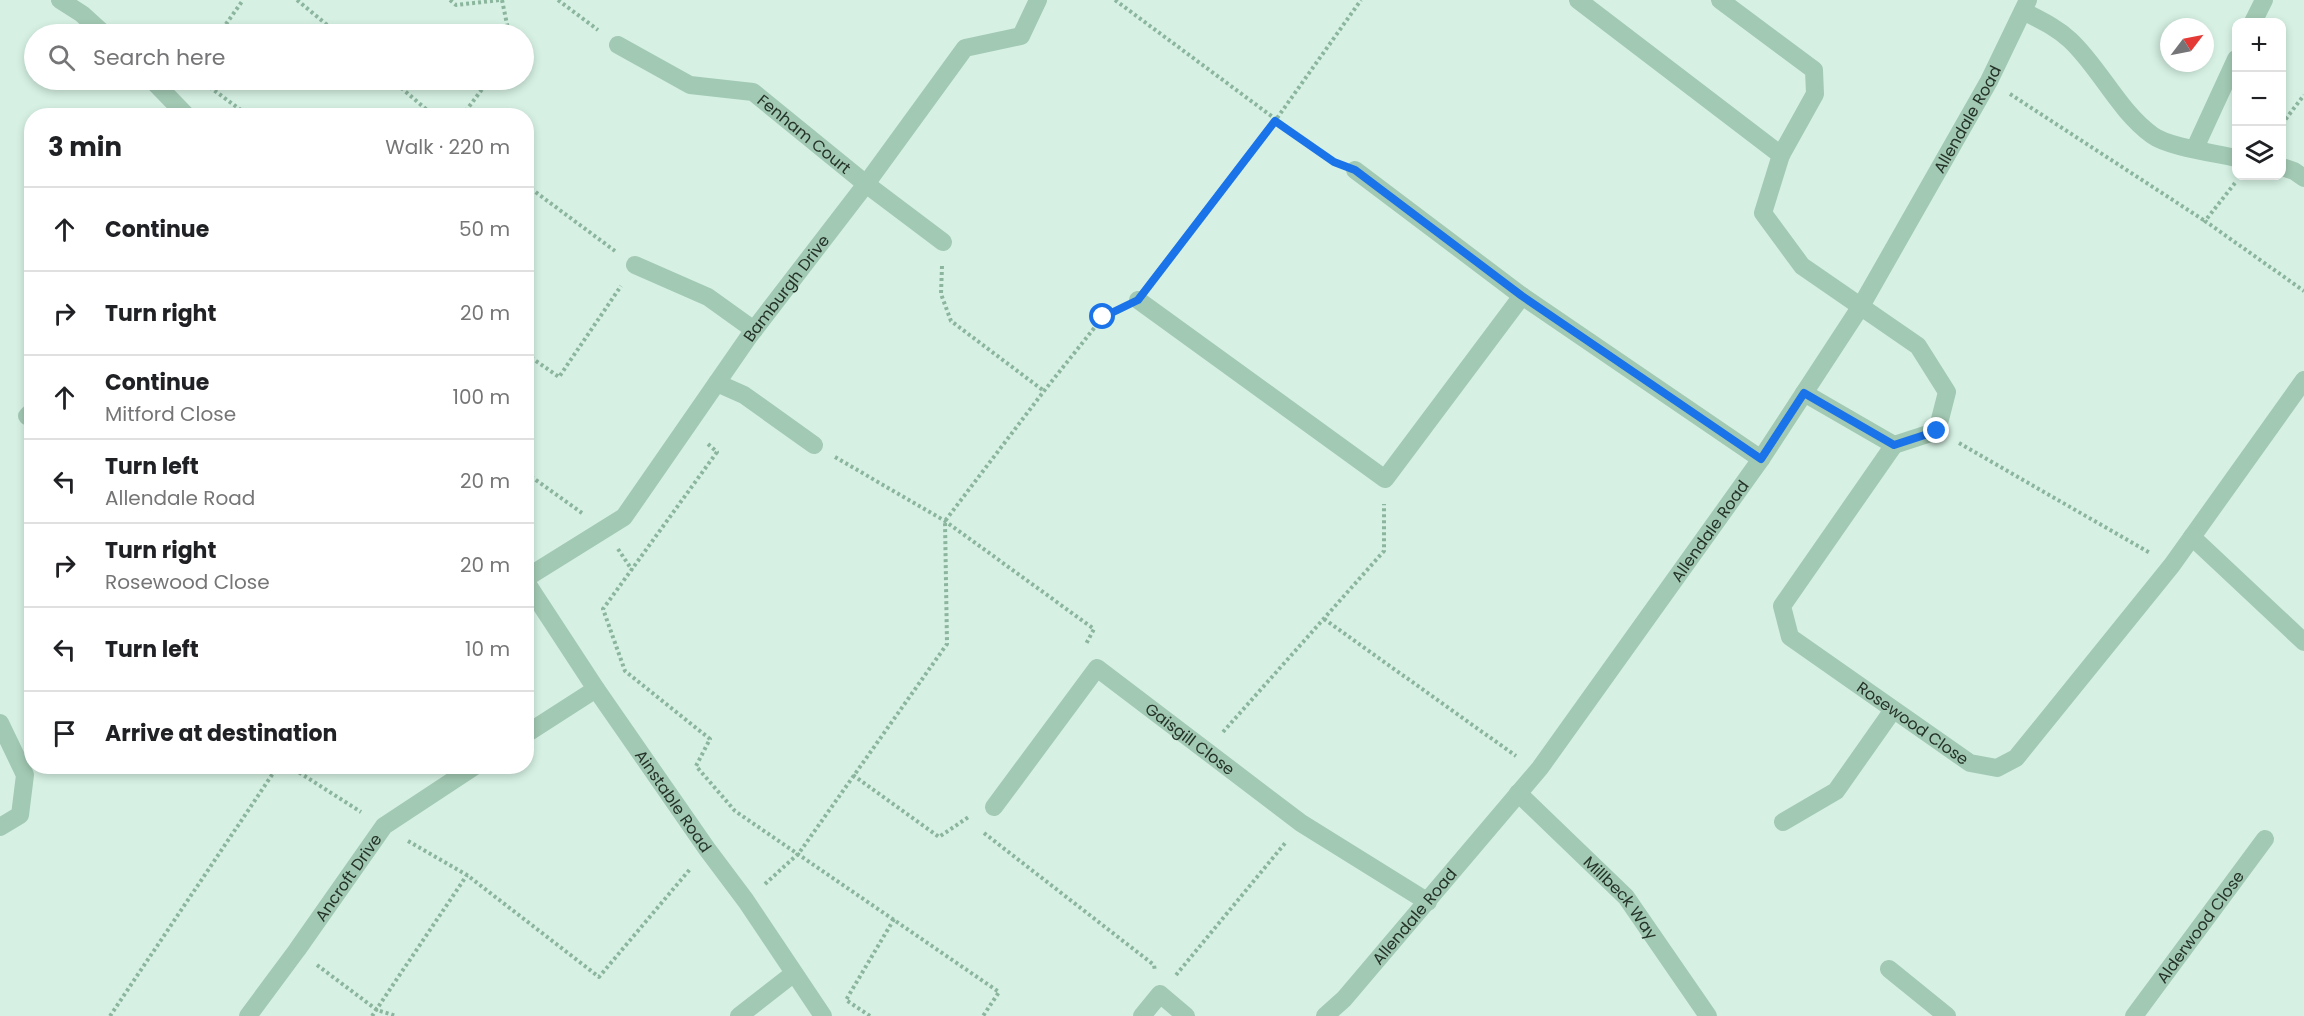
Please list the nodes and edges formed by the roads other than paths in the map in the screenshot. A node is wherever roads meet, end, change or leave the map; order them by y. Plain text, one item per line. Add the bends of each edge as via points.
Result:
1 (60, 0) edge
2 (1038, 0) edge
3 (1578, 0) edge
4 (1720, 0) edge
5 (2264, 0) edge
6 (2025, 6) edge
7 (88, 7) edge
8 (2255, 18) edge
9 (98, 24) edge
10 (618, 45) road end
11 (2232, 68) edge
12 (162, 90) edge
13 (180, 108) edge
14 (2195, 148) junction
15 (1781, 155) junction
16 (2232, 157) edge
17 (2286, 168) edge
18 (1355, 170) road end
19 (2304, 178) edge
20 (866, 184) junction
21 (943, 242) road end
22 (635, 265) road end
23 (1522, 296) junction
24 (1138, 300) road end
25 (1861, 306) junction
26 (754, 330) junction
27 (2304, 380) edge
28 (717, 383) junction
29 (1804, 393) junction
30 (813, 445) road end
31 (1894, 445) junction
32 (1761, 459) junction
33 (2192, 537) junction
34 (534, 573) edge
35 (534, 594) edge
36 (2304, 642) edge
37 (596, 689) junction
38 (1893, 710) junction
39 (0, 723) edge
40 (534, 729) edge
41 (24, 773) edge
42 (25, 774) edge
43 (463, 774) edge
44 (1518, 793) junction
45 (994, 807) road end
46 (1783, 822) dead end
47 (0, 827) edge
48 (2265, 839) dead end
49 (1428, 902) junction
50 (1889, 969) dead end
51 (793, 974) junction
52 (248, 1016) edge
53 (739, 1016) edge
54 (823, 1016) edge
55 (1142, 1016) edge
56 (1186, 1016) edge
57 (1325, 1016) edge
58 (1708, 1016) edge
59 (1947, 1016) edge
60 (2134, 1016) edge

1 - 7 street
2 - 20 street, Bamburgh Drive via 1021,36 966,48
3 - 15 street
4 - 15 street via 1814,70 1815,94
5 - 8 street
6 - 14 street via 2071,41 2152,135
6 - 25 street, Allendale Road via 1989,81
7 - 9 street
10 - 20 street, Fenham Court via 690,85 753,92
11 - 14 street
12 - 13 street
14 - 16 street
15 - 25 street via 1763,213 1802,266
17 - 19 street
18 - 23 street
20 - 21 street, Fenham Court
20 - 26 street, Bamburgh Drive
22 - 26 street via 708,297
23 - 24 street via 1384,479
23 - 32 street
25 - 29 street, Allendale Road
25 - 31 street via 1918,346 1947,392 1937,431
26 - 28 street, Bamburgh Drive
27 - 33 street, Rosewood Close
28 - 30 street via 744,395
28 - 34 street, Bamburgh Drive via 624,517
29 - 31 street
29 - 32 street, Allendale Road
31 - 38 street, Rosewood Close via 1782,606 1790,637
32 - 44 street, Allendale Road
33 - 36 street
33 - 38 street, Rosewood Close via 2016,758 1997,768 1970,763
35 - 37 street, Ainstable Road
37 - 40 street
37 - 51 street, Ainstable Road
38 - 46 street via 1836,791
39 - 41 street
42 - 47 street via 20,814
43 - 52 street, Ancroft Drive via 384,826
44 - 49 street, Allendale Road
44 - 58 street, Millbeck Way via 1626,897
45 - 49 street, Gaisgill Close via 1097,668 1301,823
48 - 60 street, Alderwood Close
49 - 57 street, Allendale Road
50 - 59 street
51 - 53 street
51 - 54 street, Ainstable Road
55 - 56 street via 1160,994

